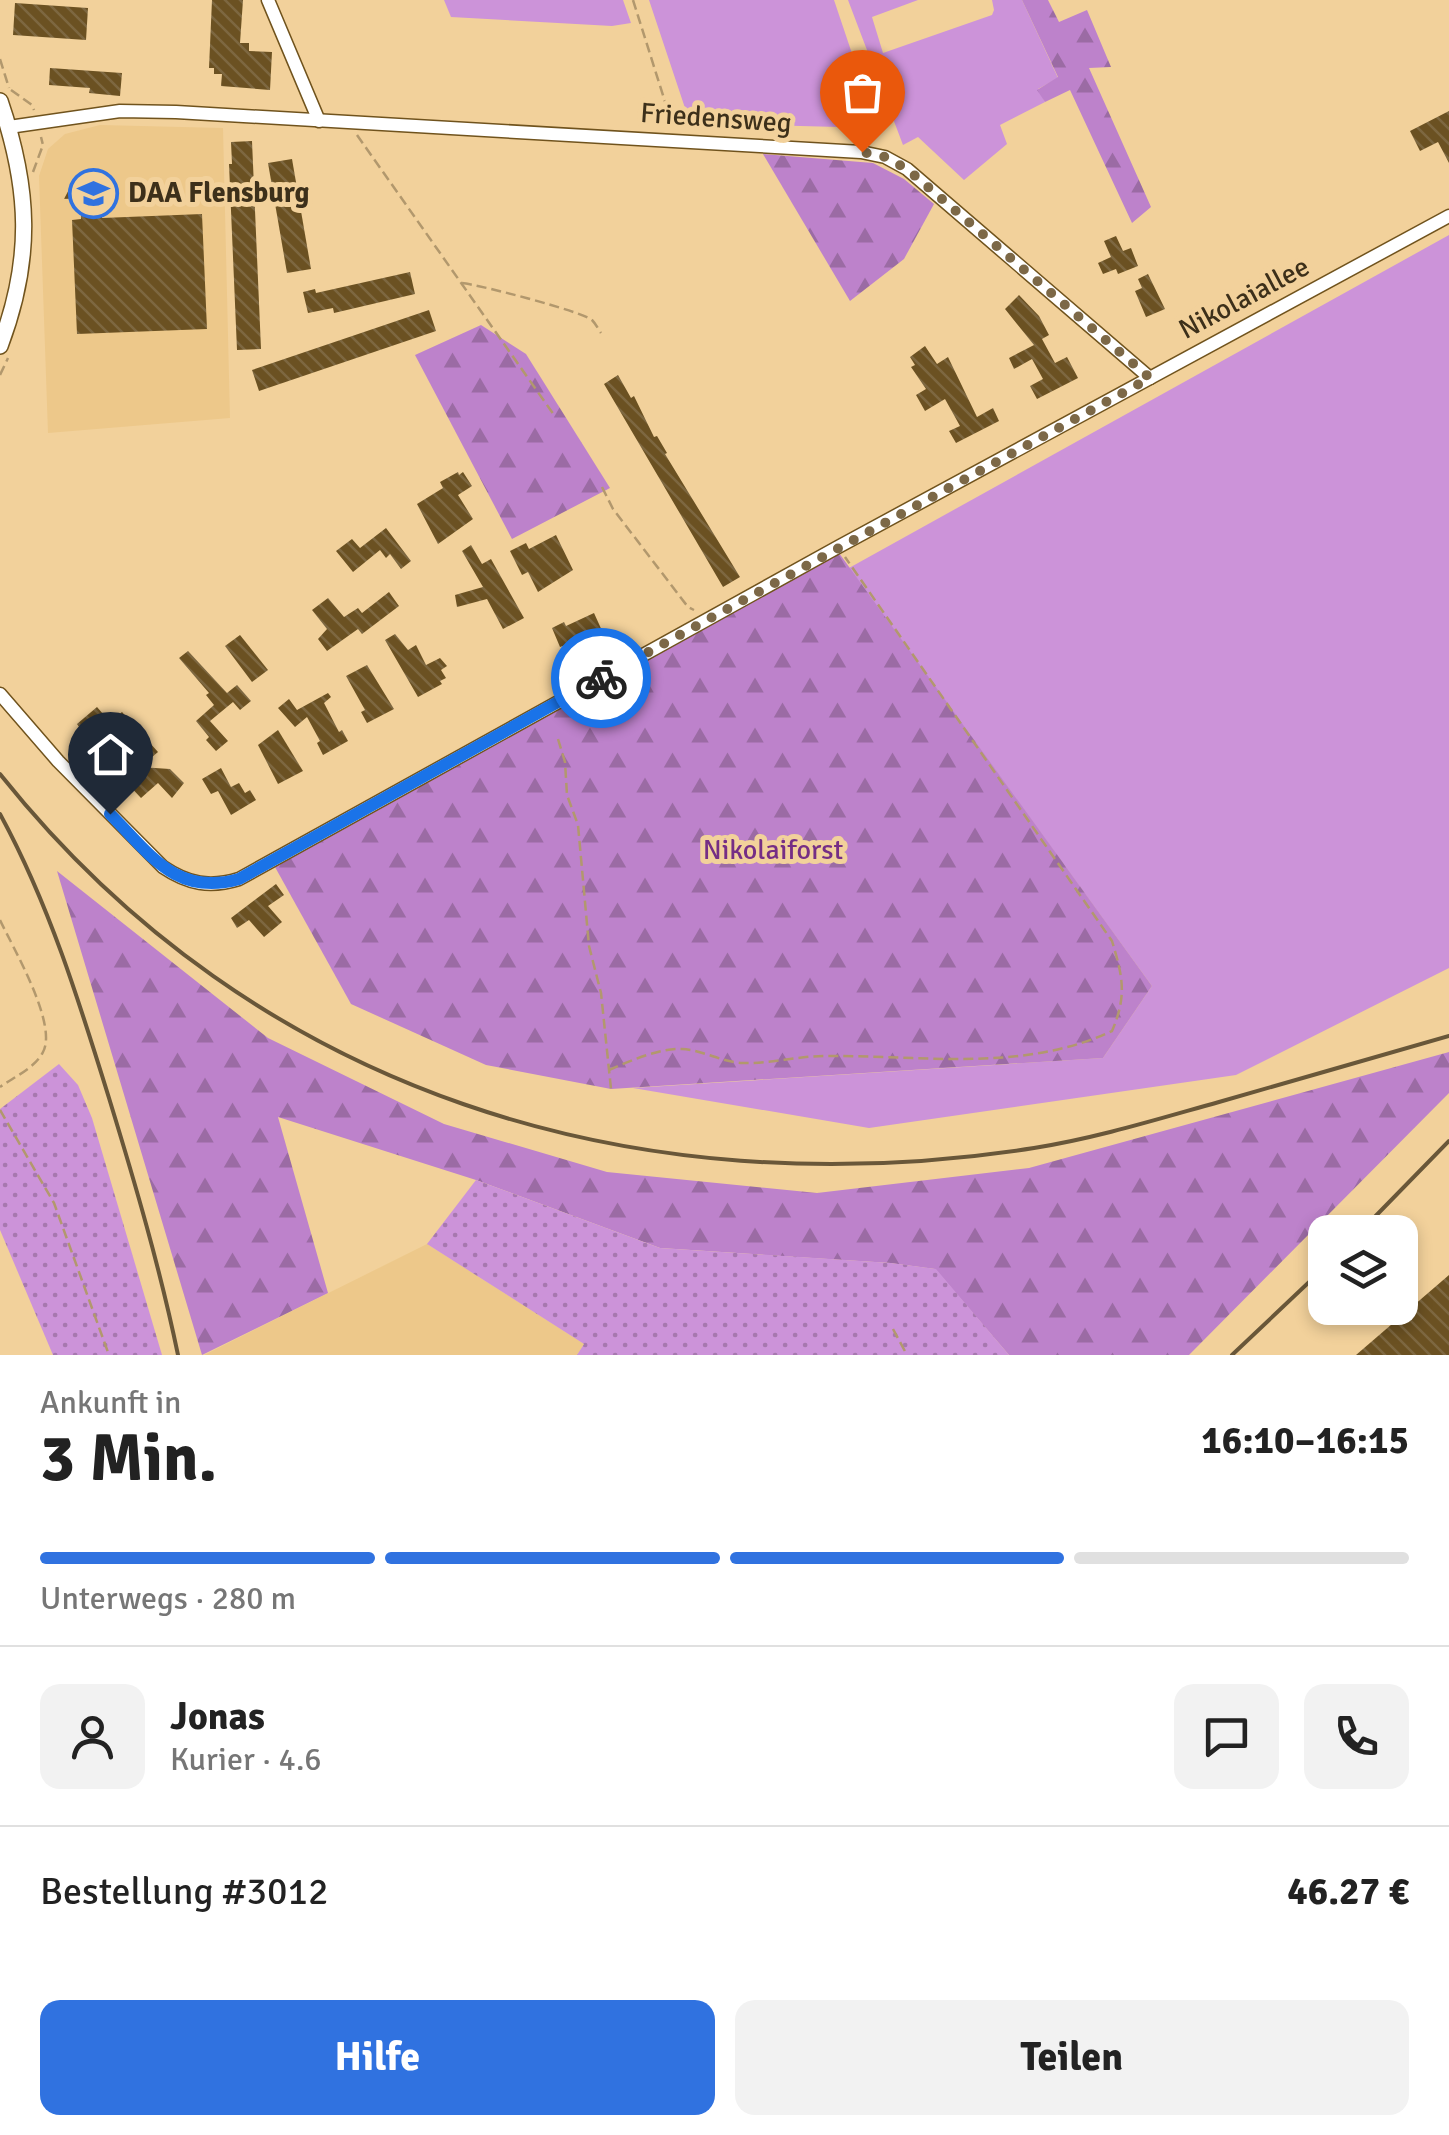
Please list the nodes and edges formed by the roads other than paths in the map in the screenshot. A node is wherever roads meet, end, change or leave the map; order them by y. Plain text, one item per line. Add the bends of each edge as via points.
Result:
1 (268, 0) edge
2 (5, 95) edge
3 (319, 120) junction
4 (9, 128) junction
5 (1449, 216) edge
6 (0, 346) edge
7 (1150, 378) junction
8 (0, 694) edge

1 - 3 street
2 - 4 street
3 - 4 street, Friedensweg via 120,111
3 - 7 street, Friedensweg via 885,157
4 - 6 street via 24,213 24,263
5 - 7 street, Nikolaiallee
7 - 8 street, Nikolaiallee via 239,879 180,879 163,867

